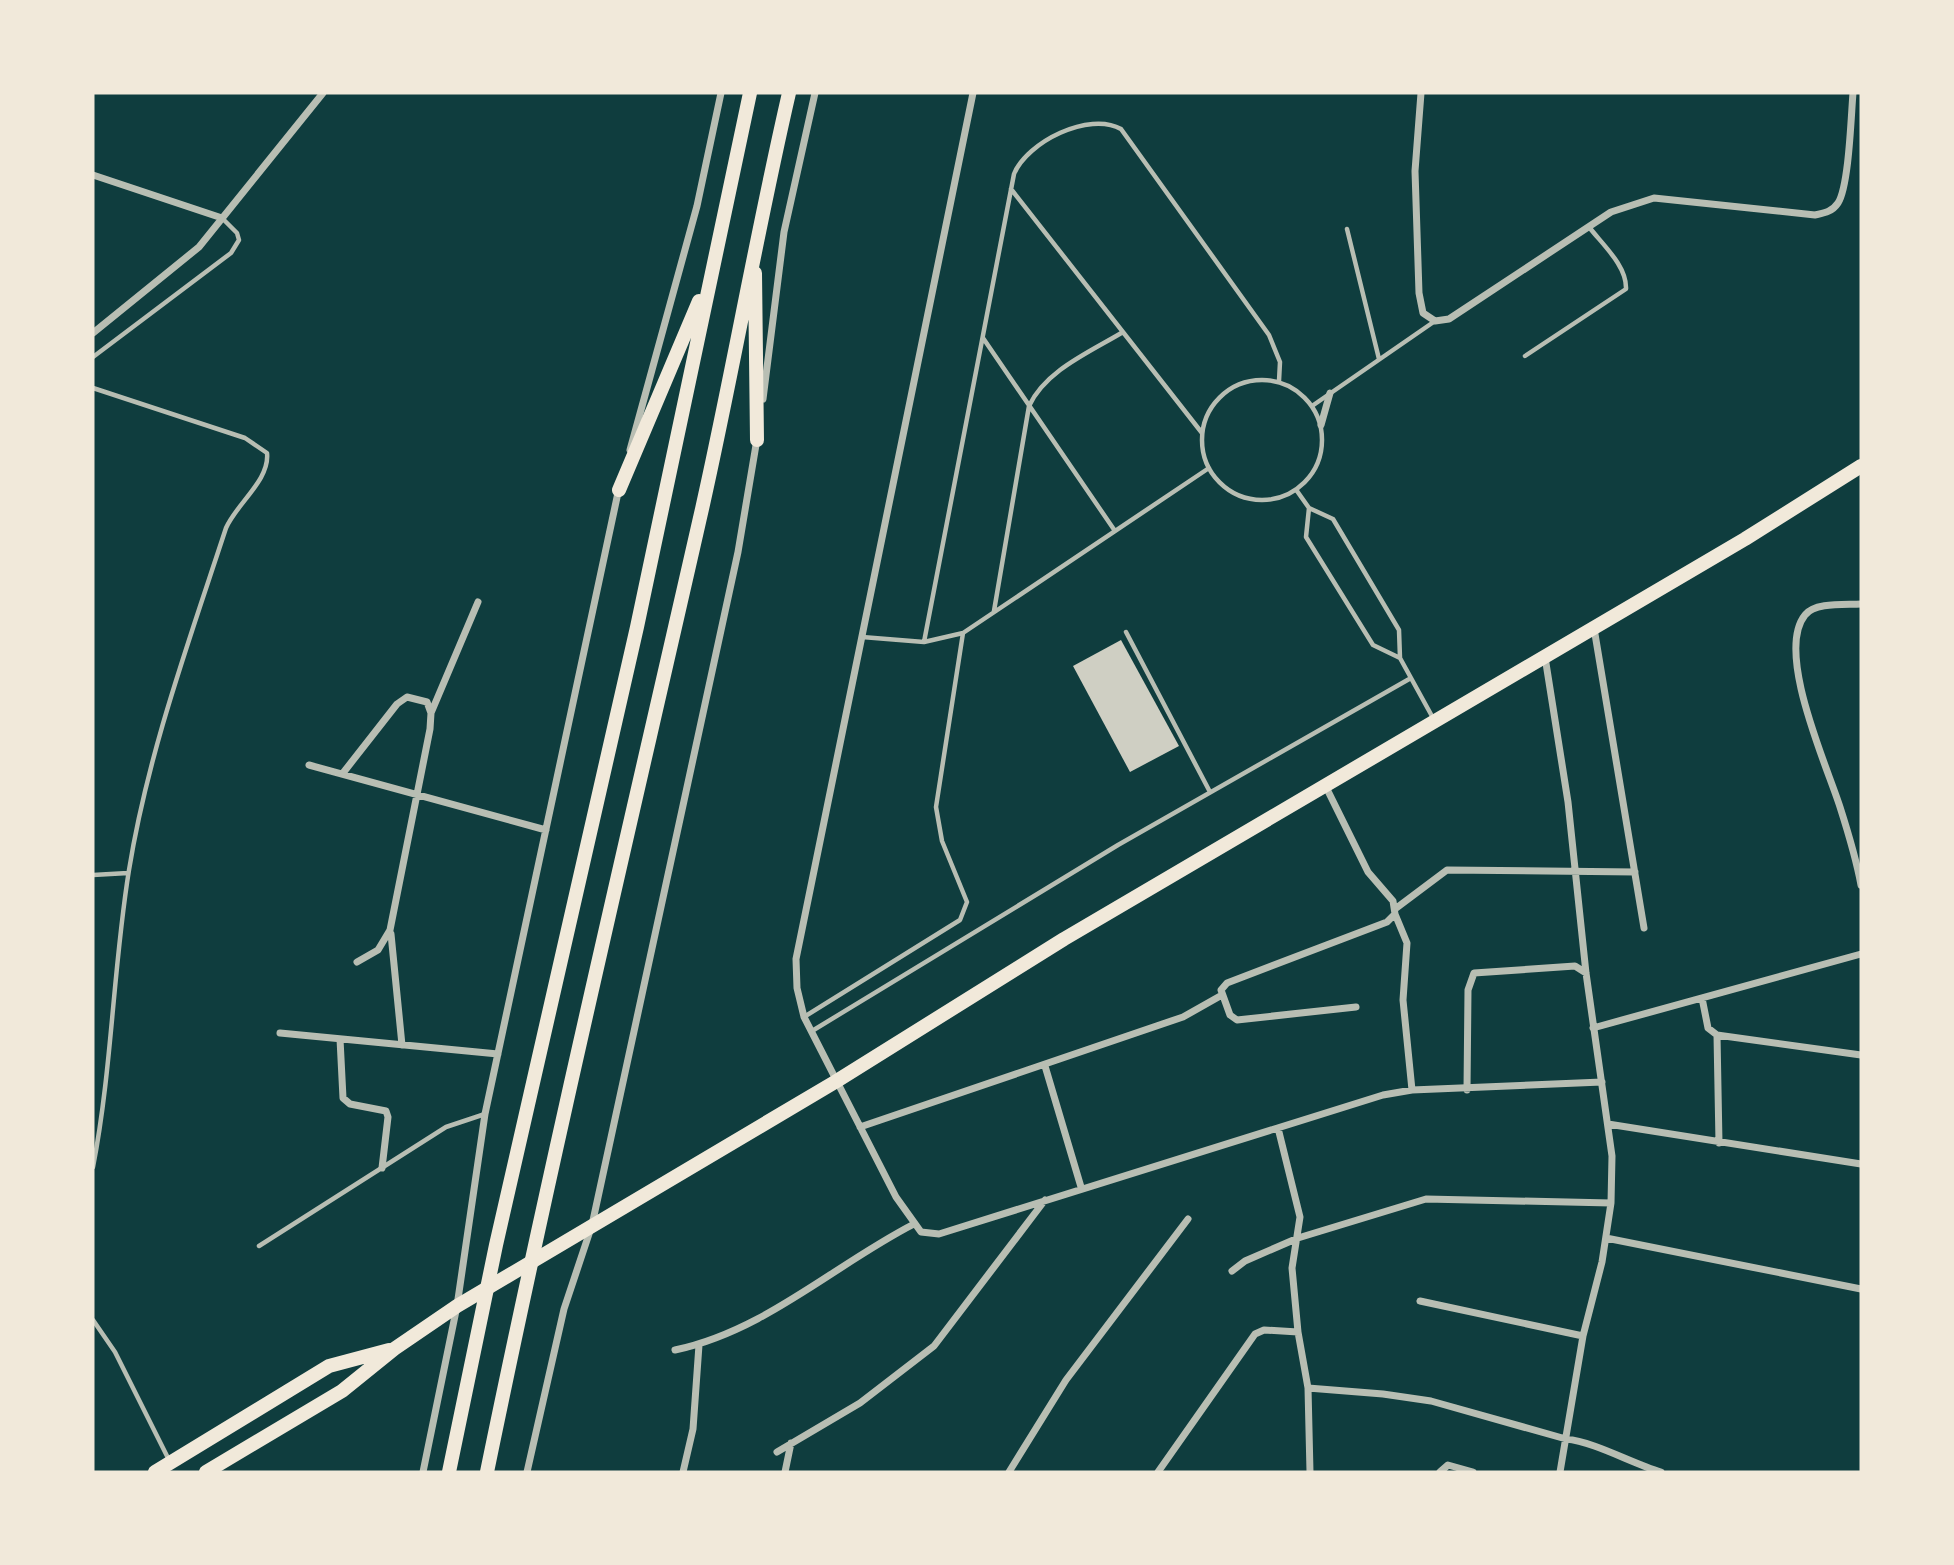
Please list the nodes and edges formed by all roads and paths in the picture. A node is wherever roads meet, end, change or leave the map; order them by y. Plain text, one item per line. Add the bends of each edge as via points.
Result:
1 (323, 93) edge
2 (721, 93) edge
3 (750, 93) edge
4 (789, 93) edge
5 (815, 93) edge
6 (974, 93) edge
7 (1421, 93) edge
8 (1853, 93) edge
9 (93, 175) edge
10 (1011, 189) junction
11 (225, 220) junction
12 (1588, 227) junction
13 (1347, 229) dead end
14 (755, 243) junction
15 (712, 269) junction
16 (1435, 320) junction
17 (1122, 332) junction
18 (93, 333) edge
19 (982, 337) junction
20 (1525, 356) dead end
21 (93, 357) edge
22 (1379, 359) junction
23 (1279, 381) junction
24 (93, 388) edge
25 (1330, 393) junction
26 (1029, 406) junction
27 (1312, 406) junction
28 (1321, 425) junction
29 (1202, 433) junction
30 (757, 440) junction
31 (1861, 466) edge
32 (1209, 468) junction
33 (619, 490) junction
34 (1297, 492) junction
35 (1309, 508) junction
36 (1115, 531) junction
37 (478, 602) dead end
38 (1861, 604) edge
39 (993, 612) junction
40 (1594, 628) junction
41 (1126, 632) dead end
42 (963, 633) junction
43 (860, 637) junction
44 (923, 642) junction
45 (1545, 656) junction
46 (1400, 658) junction
47 (1411, 678) junction
48 (431, 713) junction
49 (1434, 720) junction
50 (309, 765) dead end
51 (344, 774) junction
52 (1325, 785) junction
53 (1210, 792) junction
54 (419, 793) junction
55 (546, 830) junction
56 (1575, 870) junction
57 (1635, 872) junction
58 (128, 873) junction
59 (93, 875) edge
60 (1861, 885) edge
61 (1395, 911) junction
62 (1644, 928) dead end
63 (390, 930) junction
64 (1861, 954) edge
65 (357, 962) dead end
66 (1586, 972) junction
67 (1222, 995) junction
68 (1702, 998) junction
69 (1356, 1007) dead end
70 (804, 1017) junction
71 (1593, 1028) junction
72 (811, 1032) junction
73 (280, 1033) dead end
74 (1717, 1035) junction
75 (341, 1039) junction
76 (402, 1045) junction
77 (498, 1054) junction
78 (1861, 1055) edge
79 (1045, 1066) junction
80 (835, 1082) junction
81 (1602, 1082) junction
82 (1412, 1090) junction
83 (1466, 1090) junction
84 (485, 1114) junction
85 (1608, 1124) junction
86 (860, 1127) junction
87 (1278, 1128) junction
88 (1719, 1143) junction
89 (1861, 1164) edge
90 (93, 1167) edge
91 (382, 1168) junction
92 (1081, 1187) junction
93 (1045, 1199) junction
94 (1611, 1203) junction
95 (1188, 1219) dead end
96 (914, 1224) junction
97 (592, 1225) junction
98 (1298, 1238) junction
99 (1606, 1238) junction
100 (258, 1246) dead end
101 (1232, 1271) dead end
102 (1861, 1289) edge
103 (1420, 1301) dead end
104 (457, 1306) junction
105 (93, 1320) edge
106 (1298, 1332) junction
107 (1583, 1335) junction
108 (699, 1345) junction
109 (394, 1349) junction
110 (675, 1350) dead end
111 (1308, 1388) junction
112 (1566, 1439) junction
113 (791, 1443) junction
114 (776, 1452) dead end
115 (171, 1463) junction
116 (155, 1472) edge
117 (206, 1472) edge
118 (422, 1472) edge
119 (449, 1472) edge
120 (487, 1472) edge
121 (527, 1472) edge
122 (683, 1472) edge
123 (785, 1472) edge
124 (1009, 1472) edge
125 (1158, 1472) edge
126 (1310, 1472) edge
127 (1440, 1472) edge
128 (1473, 1472) edge
129 (1560, 1472) edge
130 (1661, 1472) edge

1 - 11 street
2 - 33 street via 696,206
3 - 15 main road
4 - 14 main road
5 - 30 street via 784,232
6 - 43 street
7 - 16 street via 1415,171 1419,293 1423,313
8 - 12 street via 1843,185 1831,211 1815,215 1654,198 1611,212
9 - 11 street
10 - 17 lane
10 - 19 lane
10 - 23 lane via 1019,161 1046,140 1095,122 1121,129 1269,335 1280,362
11 - 18 street via 187,259
11 - 21 lane via 237,233 237,246 231,253
12 - 16 street via 1449,319
12 - 20 lane via 1620,266 1626,289
13 - 22 lane
14 - 30 main road
14 - 120 main road via 703,505 538,1225
15 - 33 main road
15 - 119 main road
16 - 22 lane
17 - 26 lane via 1048,379
17 - 29 lane
19 - 26 lane
19 - 44 lane
22 - 25 lane
23 - 27 lane via 1298,391
23 - 29 lane via 1258,379 1238,384 1220,396
24 - 58 lane via 245,438 267,453 268,462 226,528 163,720
25 - 27 lane
25 - 28 street
26 - 36 lane
26 - 39 lane
27 - 28 lane
28 - 34 lane via 1323,446 1317,466
29 - 32 lane
30 - 97 street via 738,552
31 - 40 main road
32 - 34 lane via 1235,494 1252,499 1270,500
32 - 36 lane
33 - 55 street
34 - 35 lane
35 - 46 lane via 1333,519 1399,630
35 - 46 lane via 1306,537 1373,645
36 - 39 lane
37 - 48 street
38 - 60 street via 1806,612 1800,623 1796,659 1810,723
39 - 42 lane
40 - 45 main road
40 - 57 street
41 - 53 lane
42 - 44 lane
42 - 70 lane via 936,807 942,841 965,894 966,911 960,920
43 - 44 lane
43 - 70 street via 796,959
45 - 49 main road
45 - 56 street
46 - 47 lane
47 - 49 lane
47 - 53 lane
48 - 51 street via 427,702 418,697 397,704
48 - 54 street
49 - 52 main road
50 - 51 street
51 - 54 street
52 - 61 street via 1368,872 1387,892
52 - 80 main road via 1064,939
53 - 72 lane
54 - 55 street
54 - 63 street
55 - 77 street
56 - 57 street
56 - 61 street via 1447,870
56 - 66 street
57 - 62 street
58 - 59 lane
58 - 90 lane
61 - 67 street via 1375,927 1227,983
61 - 82 street via 1407,943 1403,1000
63 - 65 street via 378,950
63 - 76 street
64 - 68 street
66 - 71 street
66 - 83 street via 1575,967 1474,973 1468,990
67 - 69 street via 1230,1015 1242,1021
67 - 79 street via 1183,1017
68 - 71 street
68 - 74 street via 1709,1028
70 - 72 street
71 - 81 street
72 - 80 street
73 - 75 street
74 - 78 street
74 - 88 street
75 - 76 street
75 - 91 street via 343,1098 349,1104 386,1111 388,1117
76 - 77 street
77 - 84 street
79 - 86 street
79 - 92 street
80 - 86 street
80 - 97 main road
81 - 83 street
81 - 85 street
82 - 83 street
82 - 87 street
84 - 91 lane via 446,1127
84 - 104 street
85 - 88 street
85 - 94 street
86 - 96 street
87 - 92 street
87 - 98 street via 1300,1217
88 - 89 street
91 - 100 lane
92 - 93 street
93 - 96 street via 939,1234 926,1234
93 - 113 street via 934,1346 860,1403
94 - 98 street via 1426,1199
94 - 99 street
95 - 124 street via 1066,1380
96 - 108 street via 872,1245 800,1296
97 - 104 main road
97 - 121 street via 564,1310
98 - 101 street
98 - 106 street via 1292,1268
99 - 102 street
99 - 107 street
103 - 107 street
104 - 109 main road
104 - 118 street
105 - 115 lane via 115,1352
106 - 111 street
106 - 125 street via 1264,1330 1255,1334
107 - 112 street
108 - 110 street
108 - 122 street via 693,1429
109 - 115 main road via 329,1366
109 - 117 main road via 342,1391
111 - 112 street via 1431,1401
111 - 126 street
112 - 129 street
112 - 130 street via 1585,1441
113 - 114 street
113 - 123 street
115 - 116 main road
127 - 128 street via 1448,1465

